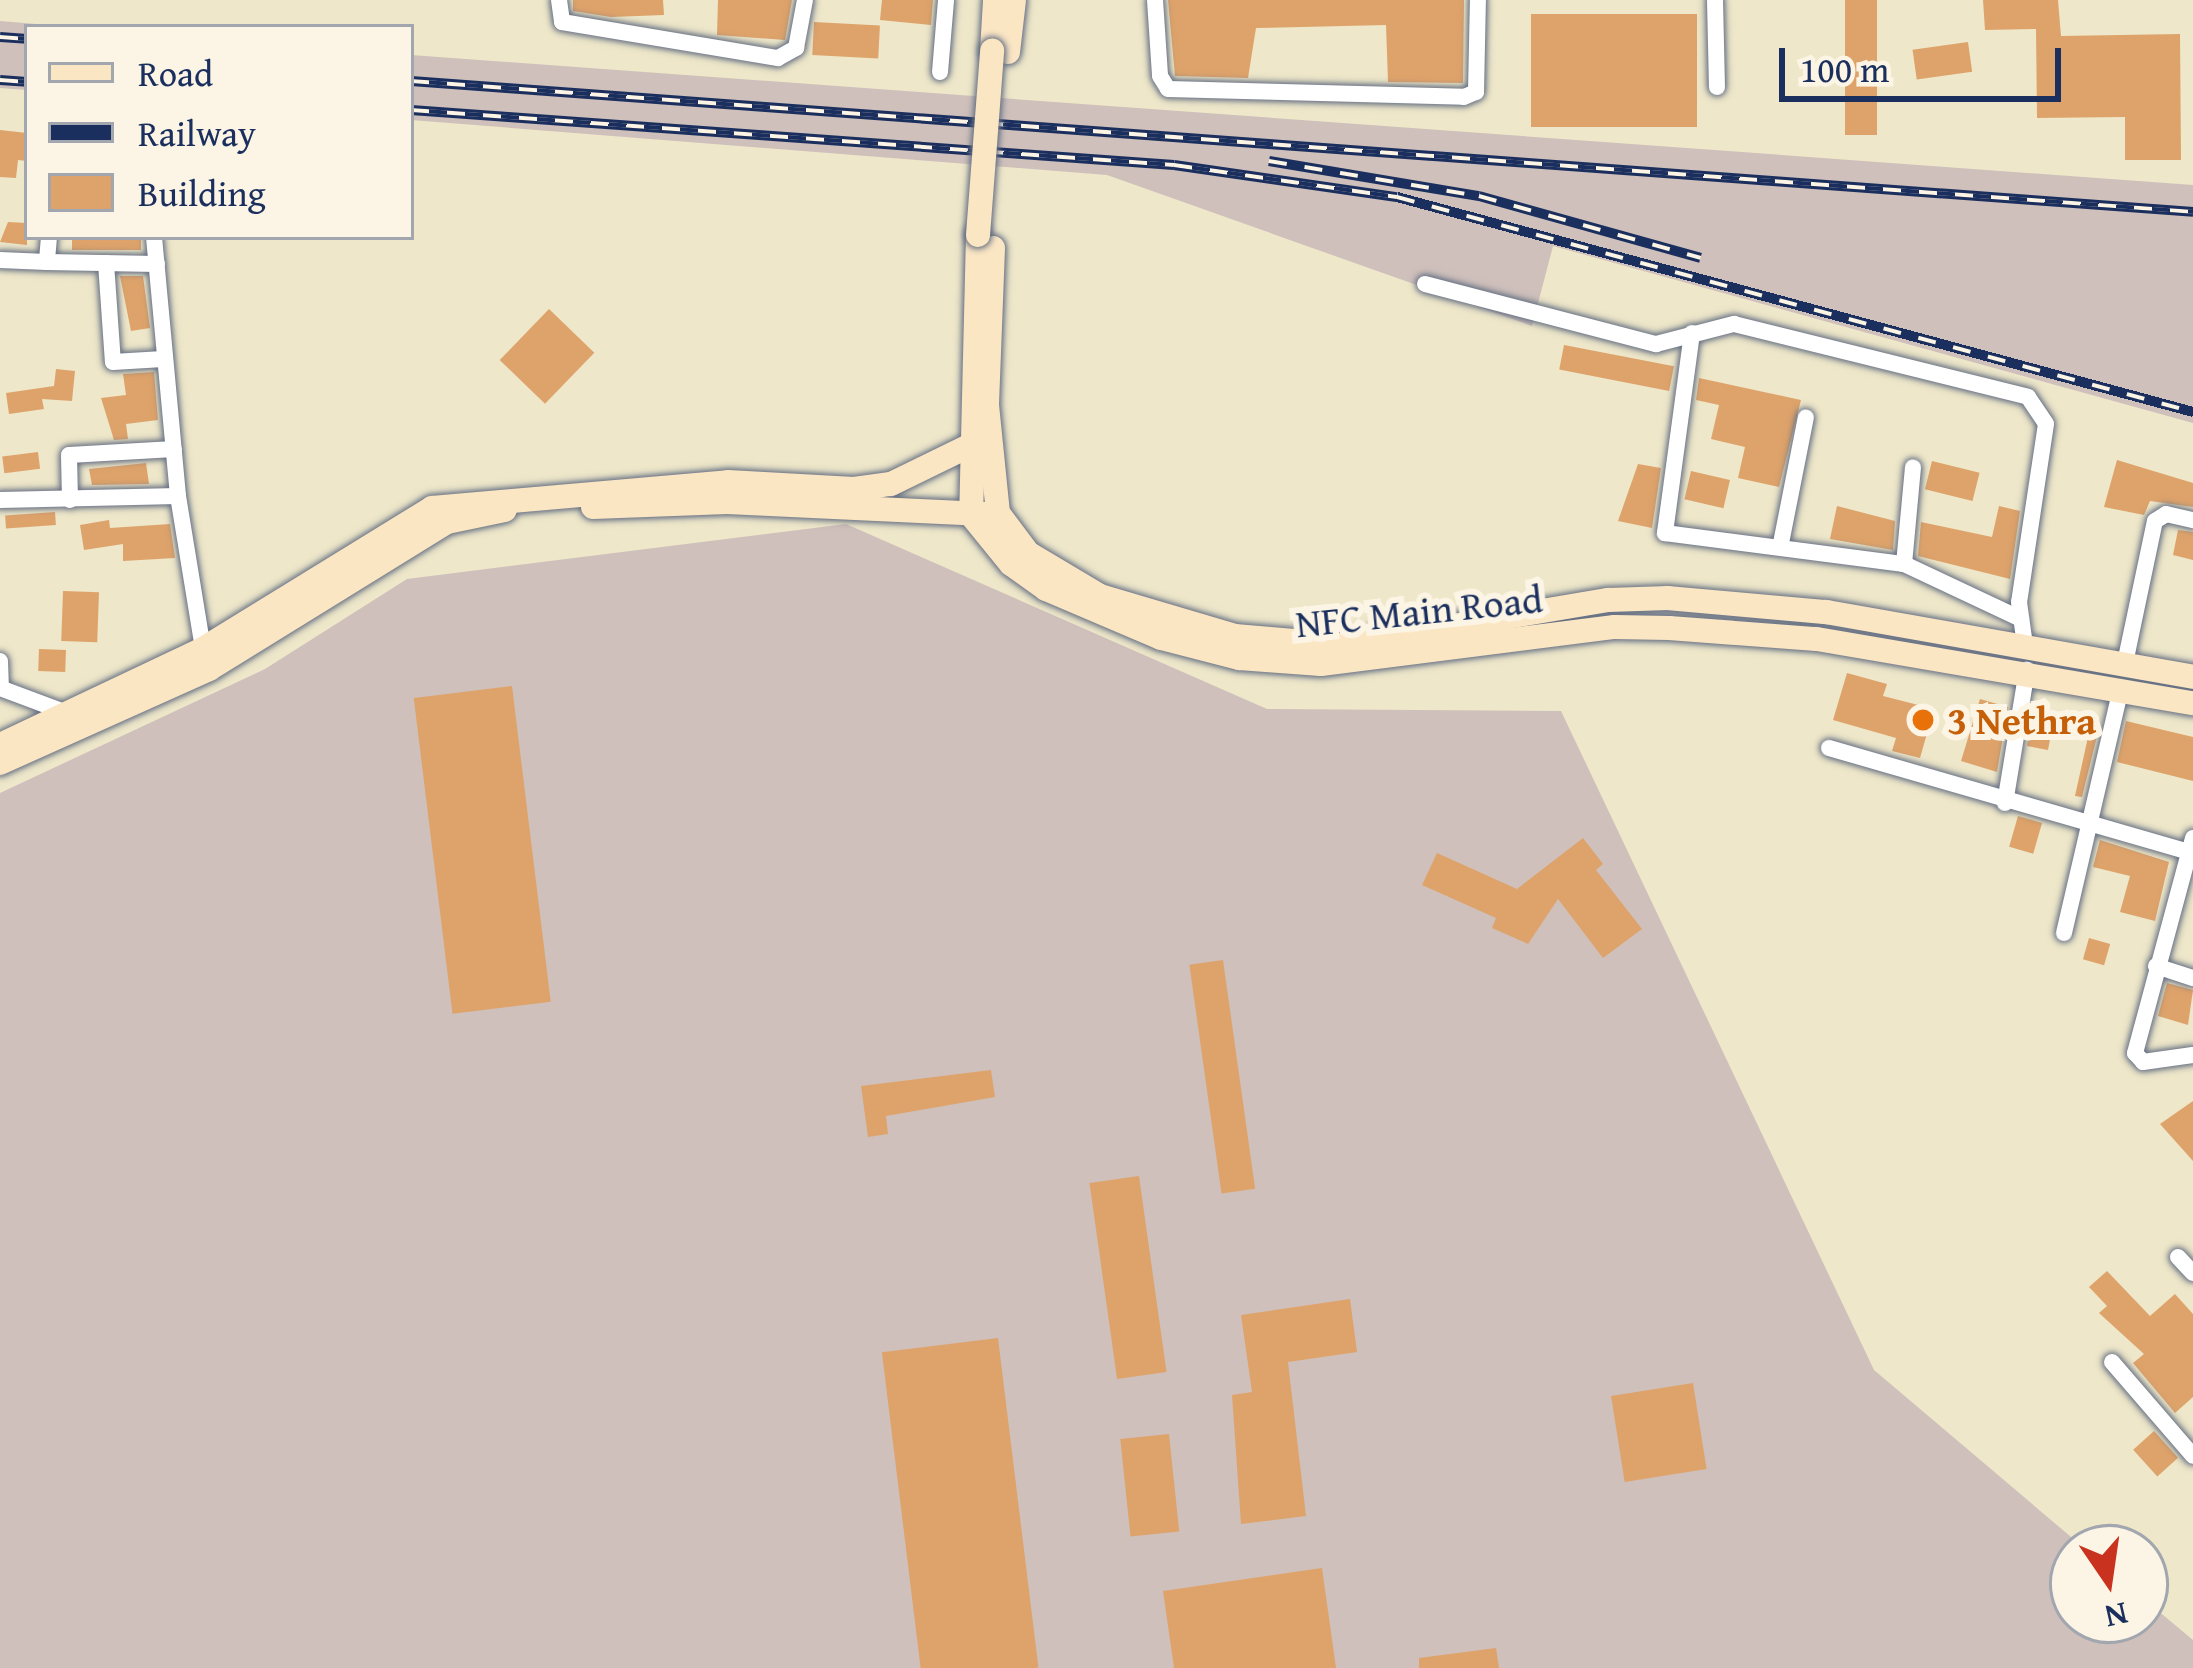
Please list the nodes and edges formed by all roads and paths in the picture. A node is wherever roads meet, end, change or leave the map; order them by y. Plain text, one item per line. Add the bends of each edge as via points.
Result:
1 (559, 0) edge
2 (805, 0) edge
3 (946, 0) edge
4 (995, 0) edge
5 (1014, 0) edge
6 (1155, 0) edge
7 (1478, 0) edge
8 (1714, 0) edge
9 (1000, 51) junction
10 (940, 72) dead end
11 (1717, 87) dead end
12 (49, 240) edge
13 (154, 240) edge
14 (0, 260) edge
15 (47, 262) junction
16 (106, 263) junction
17 (158, 264) junction
18 (1425, 284) dead end
19 (1692, 333) junction
20 (163, 359) junction
21 (1806, 417) dead end
22 (978, 441) junction
23 (174, 449) junction
24 (1913, 466) dead end
25 (178, 496) junction
26 (0, 500) edge
27 (70, 500) junction
28 (998, 514) junction
29 (970, 515) junction
30 (2193, 520) edge
31 (1781, 543) junction
32 (1904, 564) junction
33 (2021, 619) junction
34 (203, 649) junction
35 (2026, 658) junction
36 (0, 662) edge
37 (2123, 676) junction
38 (2193, 677) edge
39 (1, 688) edge
40 (2193, 703) edge
41 (71, 714) junction
42 (0, 745) edge
43 (1829, 748) dead end
44 (0, 763) edge
45 (2005, 803) junction
46 (2090, 824) junction
47 (2192, 848) edge
48 (2064, 933) dead end
49 (2156, 966) junction
50 (2193, 978) edge
51 (2193, 1055) edge
52 (2178, 1257) dead end
53 (2193, 1274) edge
54 (2112, 1362) dead end
55 (2193, 1456) edge

1 - 2 street via 562,22 778,58 796,48
3 - 10 street
4 - 9 main road
5 - 9 main road
6 - 7 street via 1160,76 1168,89 1464,97 1476,92
8 - 11 street
9 - 22 main road, bridge
12 - 15 street
13 - 17 street
14 - 15 street
15 - 16 street
16 - 17 street
16 - 20 street via 113,362
17 - 20 street
18 - 19 street via 1656,344
19 - 31 street via 1665,533
19 - 33 street via 1734,324 2028,398 2046,424
20 - 23 street
21 - 31 street
22 - 28 main road
22 - 29 main road
22 - 34 main road via 924,471 854,489 728,482 432,508
23 - 25 street
23 - 27 street via 69,455
24 - 32 street
25 - 27 street
25 - 34 street
26 - 27 street
28 - 29 main road
28 - 35 main road, NFC Main Road via 1028,554 1100,596 1278,642 1341,645 1589,602 1668,598 1826,612
29 - 35 main road, NFC Main Road via 1011,564 1046,589 1161,638 1239,658 1369,661 1615,627
29 - 44 main road via 920,506 728,502 492,511 447,522 208,669
30 - 37 street via 2155,520
31 - 32 street
32 - 33 street
33 - 35 street
34 - 41 main road
35 - 37 main road, NFC Main Road
35 - 45 street
36 - 39 street
37 - 38 main road, NFC Main Road
37 - 40 main road, NFC Main Road
37 - 46 street
39 - 41 street
41 - 42 main road
43 - 45 street
45 - 46 street
46 - 47 street
46 - 48 street
47 - 49 street
49 - 50 street
49 - 51 street via 2135,1053 2143,1062
52 - 53 street
54 - 55 street

